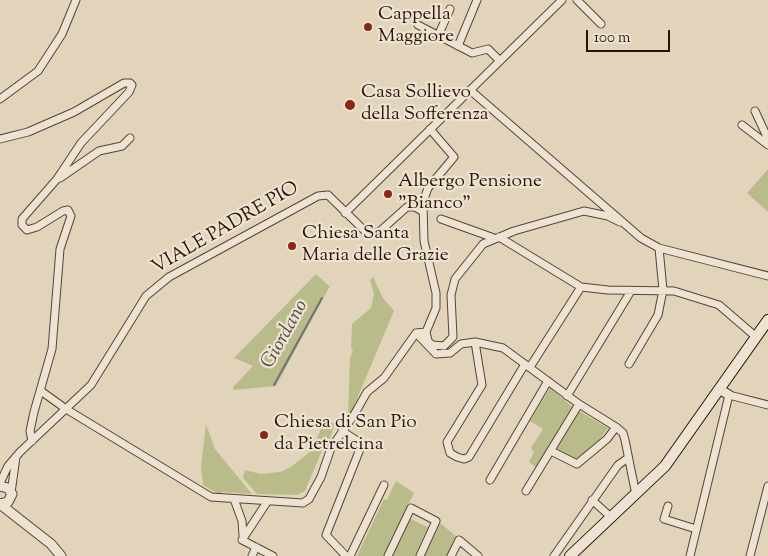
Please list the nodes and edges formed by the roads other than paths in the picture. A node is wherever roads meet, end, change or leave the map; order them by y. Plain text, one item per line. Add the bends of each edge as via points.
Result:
1 (76, 0) edge
2 (477, 0) edge
3 (562, 0) edge
4 (577, 0) edge
5 (450, 9) dead end
6 (601, 24) dead end
7 (418, 25) dead end
8 (438, 36) junction
9 (458, 46) junction
10 (500, 61) junction
11 (470, 90) junction
12 (0, 98) edge
13 (755, 111) dead end
14 (742, 125) dead end
15 (430, 129) junction
16 (130, 138) dead end
17 (0, 139) edge
18 (768, 139) edge
19 (768, 145) edge
20 (57, 180) junction
21 (422, 211) junction
22 (345, 213) junction
23 (441, 219) dead end
24 (620, 222) junction
25 (496, 238) junction
26 (659, 248) junction
27 (768, 276) edge
28 (581, 287) junction
29 (663, 290) junction
30 (631, 291) junction
31 (768, 320) edge
32 (426, 332) junction
33 (416, 333) junction
34 (755, 336) junction
35 (475, 342) junction
36 (629, 364) dead end
37 (527, 366) junction
38 (548, 381) junction
39 (718, 389) junction
40 (41, 391) junction
41 (729, 394) junction
42 (567, 396) junction
43 (579, 404) junction
44 (768, 405) edge
45 (66, 409) junction
46 (616, 427) junction
47 (342, 431) junction
48 (32, 441) junction
49 (551, 451) junction
50 (16, 456) junction
51 (628, 458) junction
52 (490, 480) dead end
53 (0, 485) edge
54 (384, 485) dead end
55 (768, 486) edge
56 (526, 491) dead end
57 (11, 495) junction
58 (636, 495) junction
59 (234, 499) junction
60 (592, 500) junction
61 (267, 502) junction
62 (0, 504) edge
63 (668, 506) dead end
64 (612, 518) junction
65 (21, 520) junction
66 (696, 529) junction
67 (243, 538) junction
68 (256, 547) junction
69 (61, 556) edge
70 (252, 556) edge
71 (273, 556) edge
72 (346, 556) edge
73 (350, 556) edge
74 (388, 556) edge
75 (420, 556) edge
76 (451, 556) edge
77 (478, 556) edge
78 (554, 556) edge
79 (570, 556) edge
80 (690, 556) edge
81 (750, 556) edge

1 - 12 street via 62,34 38,71
2 - 9 street
3 - 10 street
4 - 6 street
5 - 8 street
7 - 8 street
8 - 9 street
9 - 10 street via 472,53 488,49
10 - 11 street
11 - 15 street
11 - 24 street
13 - 18 street
14 - 19 street
15 - 21 street via 454,157 428,188
15 - 22 street
16 - 20 street via 122,146 99,151
17 - 20 street via 28,132 74,112 124,83 130,83 132,88 81,143
20 - 40 street via 23,216 22,223 27,230 65,210 71,216 60,249 52,349
21 - 22 street via 407,207 372,235 364,232
21 - 32 street via 424,241 436,294 436,308
22 - 45 street, VIALE PADRE PIO via 328,195 314,198 155,287 146,296 100,374
23 - 25 street
24 - 25 street via 584,211
24 - 26 street
25 - 28 street
25 - 32 street via 474,253 455,279 451,295 451,340 444,346 435,346 428,340
26 - 27 street
26 - 29 street
28 - 30 street
28 - 37 street
29 - 30 street
29 - 34 street via 674,290 719,305
29 - 36 street via 658,315
30 - 42 street
31 - 34 main road
32 - 33 street
33 - 35 street via 436,354 450,353 461,344
33 - 47 street via 384,378 367,392
34 - 39 main road
35 - 37 street via 503,348
35 - 37 street via 482,385 448,442 450,453 457,457 469,457
37 - 38 street
38 - 42 street
38 - 52 street
39 - 41 street
39 - 58 main road via 665,466
40 - 45 street
40 - 48 street via 30,431
41 - 44 street
41 - 66 street
42 - 43 street
43 - 46 street
43 - 49 street
45 - 48 street, VIALE PADRE PIO
45 - 59 street via 210,497
46 - 49 street via 607,439 577,464
46 - 51 street via 622,433
47 - 61 street via 331,448 309,500 295,504
47 - 72 street via 362,444 326,536
48 - 50 street, VIALE PADRE PIO
49 - 56 street
50 - 53 street, VIALE PADRE PIO
50 - 57 street
51 - 58 street
51 - 60 street via 618,465
53 - 57 street via 7,487
54 - 73 street
55 - 81 street
57 - 62 street via 7,503
57 - 65 street
58 - 64 main road
59 - 61 street
59 - 67 street via 242,521
60 - 64 street
60 - 78 street
61 - 67 street
62 - 65 street
63 - 66 street via 664,519
64 - 79 main road
65 - 69 street
66 - 80 street
67 - 68 street
68 - 70 street
68 - 71 street
74 - 75 street via 411,508 436,521
76 - 77 street via 459,540

